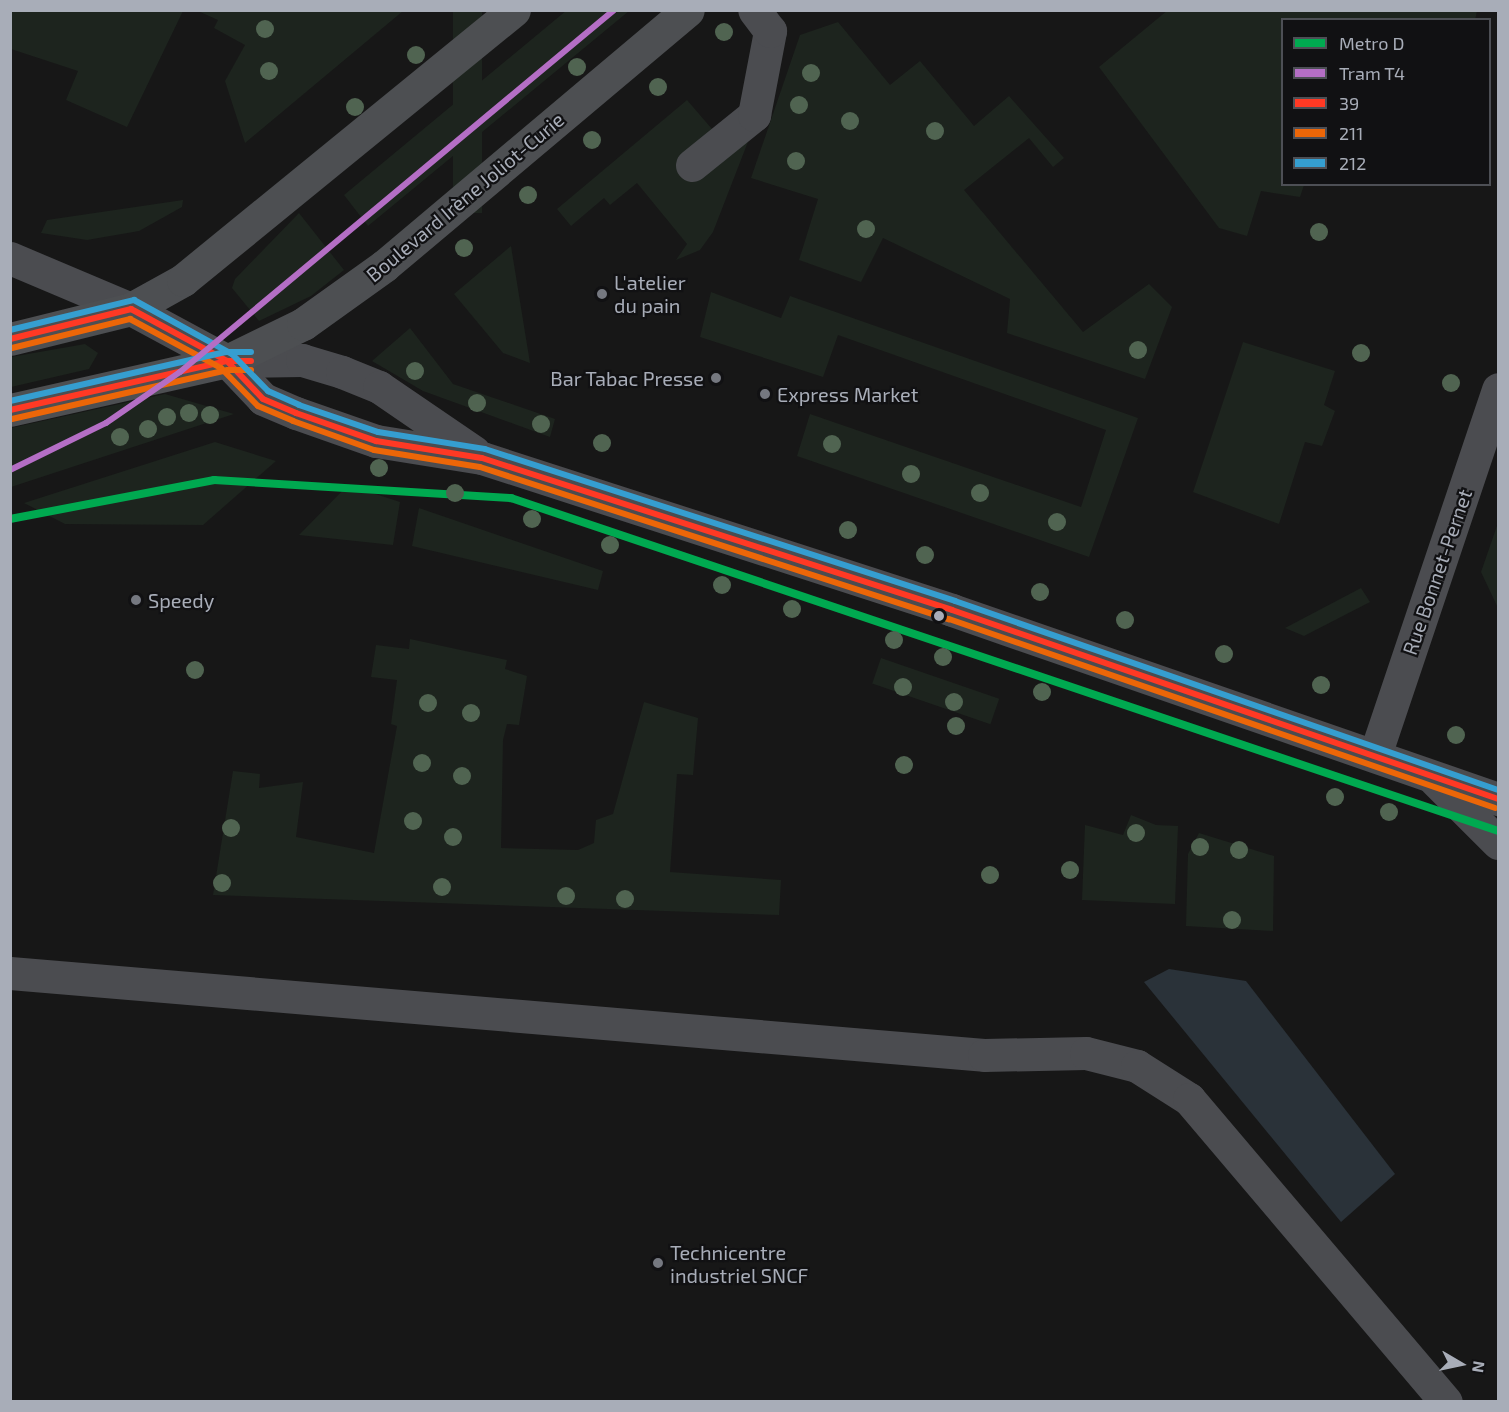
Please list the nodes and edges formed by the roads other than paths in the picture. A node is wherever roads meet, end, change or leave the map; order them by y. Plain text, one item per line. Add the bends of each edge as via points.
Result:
1 (513, 10) edge
2 (688, 10) edge
3 (754, 10) edge
4 (692, 165) dead end
5 (10, 258) edge
6 (131, 309) junction
7 (10, 339) edge
8 (194, 344) junction
9 (227, 361) junction
10 (154, 378) junction
11 (1498, 389) edge
12 (10, 410) edge
13 (482, 458) junction
14 (1375, 755) junction
15 (1430, 775) junction
16 (1498, 798) edge
17 (1498, 843) edge
18 (10, 973) edge
19 (1446, 1401) edge

1 - 6 main road via 183,280
2 - 9 main road, Boulevard Irène Joliot-Curie via 363,283 303,324
3 - 4 street via 770,31 754,115
5 - 6 street
6 - 7 main road
6 - 8 street
8 - 9 street
8 - 10 street
9 - 10 main road, Boulevard Irène Joliot-Curie
9 - 13 street via 263,399 296,413 376,441
9 - 13 street via 302,360 342,372 379,387
10 - 12 main road, Boulevard Irène Joliot-Curie
11 - 14 street, Rue Bonnet-Pernet
13 - 14 street
14 - 15 street
15 - 16 street
15 - 17 street
18 - 19 street via 984,1055 1086,1053 1137,1066 1189,1099

